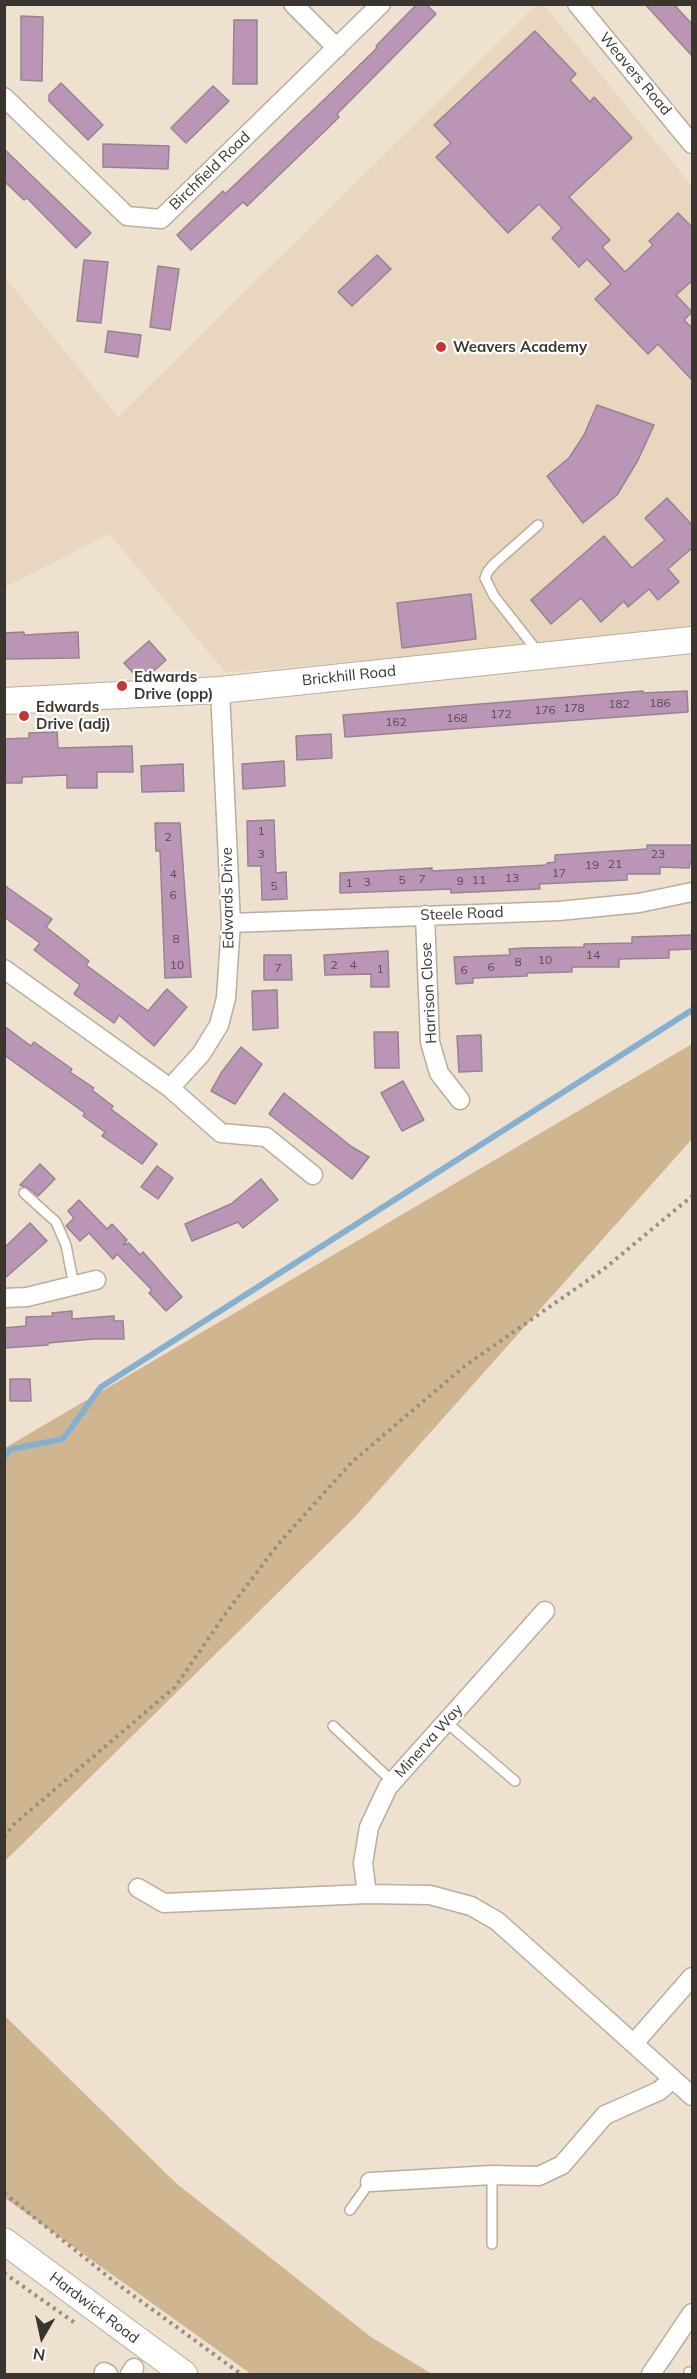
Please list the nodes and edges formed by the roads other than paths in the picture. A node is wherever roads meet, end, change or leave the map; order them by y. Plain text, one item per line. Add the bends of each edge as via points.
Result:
1 (293, 4) edge
2 (381, 4) edge
3 (577, 4) edge
4 (337, 48) junction
5 (4, 97) edge
6 (691, 137) edge
7 (538, 525) dead end
8 (693, 640) edge
9 (541, 656) junction
10 (220, 690) junction
11 (4, 701) edge
12 (693, 892) edge
13 (425, 915) junction
14 (231, 923) junction
15 (4, 969) edge
16 (170, 1088) junction
17 (460, 1100) dead end
18 (313, 1175) dead end
19 (24, 1193) dead end
20 (96, 1280) dead end
21 (74, 1286) junction
22 (4, 1298) edge
23 (545, 1611) dead end
24 (446, 1722) junction
25 (333, 1726) dead end
26 (515, 1781) dead end
27 (393, 1782) junction
28 (138, 1888) dead end
29 (367, 1894) junction
30 (693, 1977) edge
31 (635, 2042) junction
32 (673, 2079) junction
33 (693, 2096) edge
34 (492, 2175) junction
35 (370, 2182) joint
36 (350, 2210) dead end
37 (4, 2241) edge
38 (492, 2244) dead end
39 (692, 2316) edge
40 (184, 2374) edge
41 (651, 2374) edge

1 - 4 street
2 - 4 street, Birchfield Road
3 - 6 street, Weavers Road
4 - 5 street, Birchfield Road via 161,219 127,216
7 - 9 lane via 494,564 485,578 494,596
8 - 9 street, Brickhill Road
9 - 10 street, Brickhill Road
10 - 11 street, Brickhill Road
10 - 14 street, Edwards Drive
12 - 13 street, Steele Road via 639,903 559,911
13 - 14 street, Steele Road
13 - 17 street, Harrison Close via 430,1042 439,1073
14 - 16 street, Edwards Drive via 226,998 219,1024 201,1054
15 - 16 street
16 - 18 street via 220,1132 266,1137
19 - 21 lane via 56,1222 66,1245
20 - 21 street
21 - 22 street
23 - 24 street, Minerva Way
24 - 26 lane
24 - 27 street, Minerva Way
25 - 27 lane
27 - 29 street, Minerva Way via 369,1827 363,1863
28 - 29 street via 164,1903
29 - 31 street via 430,1895 471,1906 497,1921
30 - 31 street
31 - 32 street
32 - 33 street
32 - 34 street via 660,2091 605,2115 562,2165 539,2176
34 - 35 street
34 - 38 lane
35 - 36 lane
37 - 40 street, Hardwick Road
39 - 41 street

